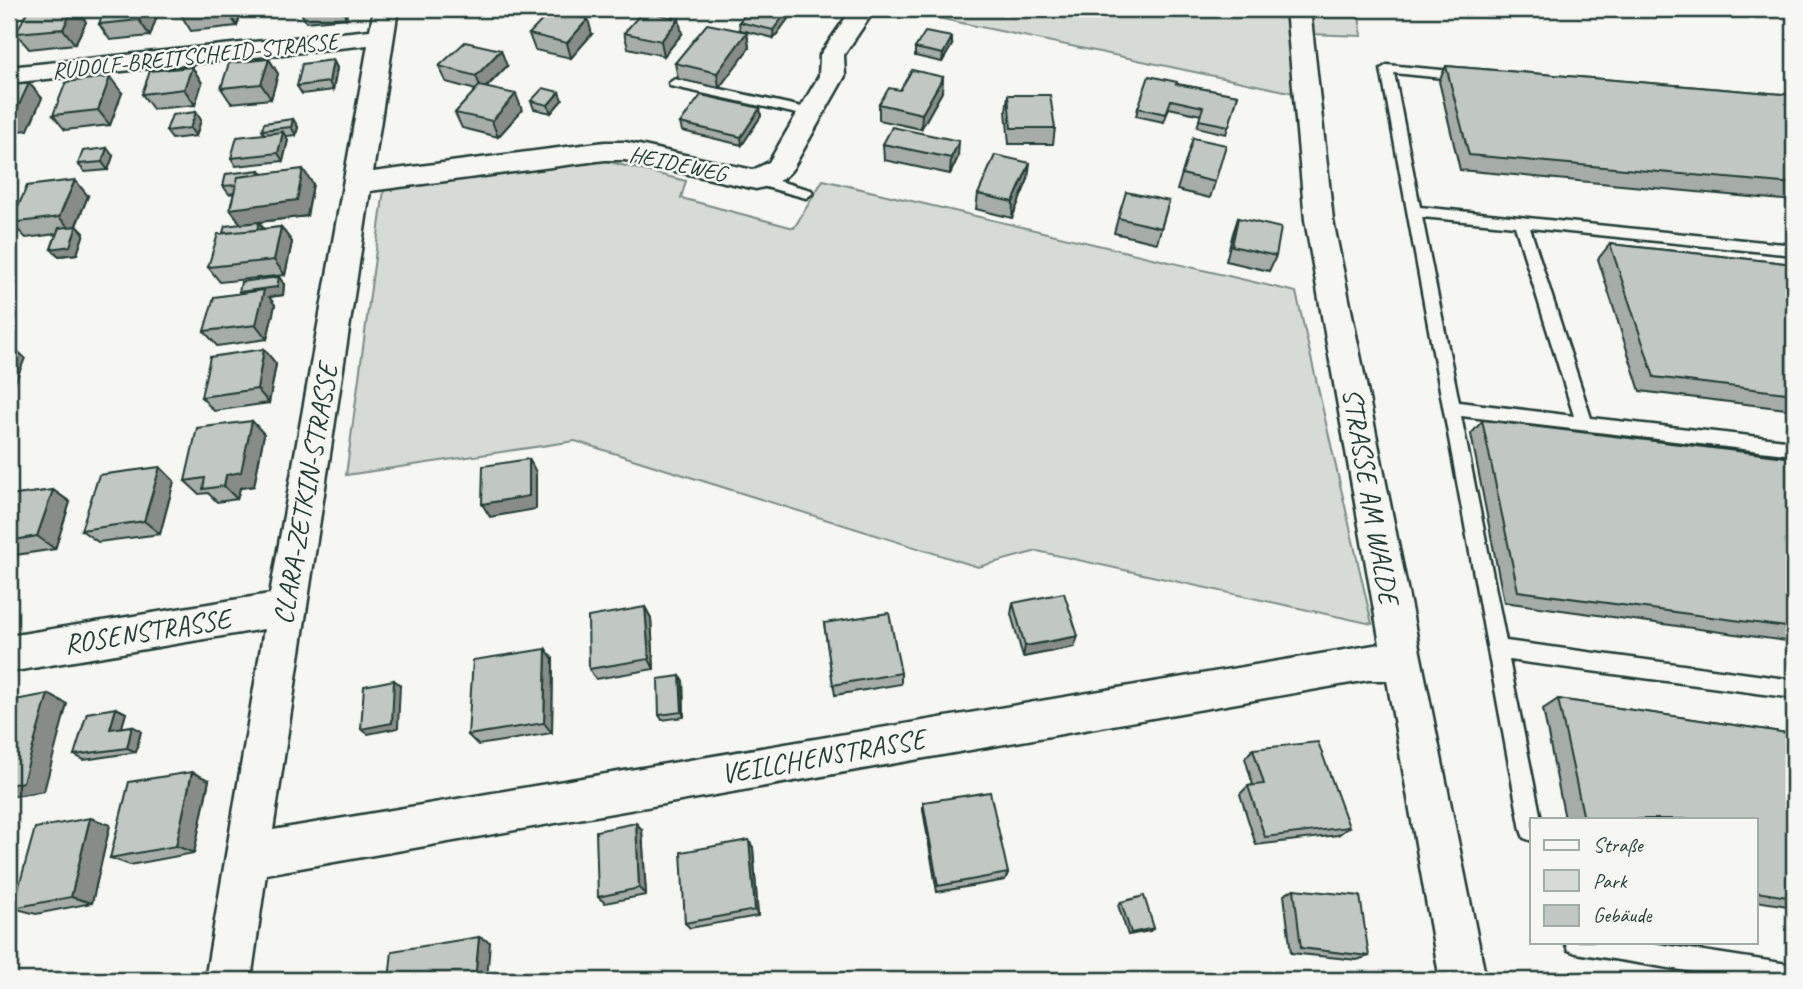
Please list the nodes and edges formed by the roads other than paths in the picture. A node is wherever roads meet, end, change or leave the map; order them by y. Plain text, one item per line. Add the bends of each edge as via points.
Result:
1 (1298, 9) edge
2 (859, 15) dead end
3 (384, 23) edge
4 (9, 75) edge
5 (1482, 78) edge
6 (675, 83) edge
7 (811, 113) junction
8 (756, 180) junction
9 (359, 183) junction
10 (806, 193) dead end
11 (1414, 212) junction
12 (1521, 222) junction
13 (1794, 250) edge
14 (1451, 408) junction
15 (1585, 424) junction
16 (1794, 448) edge
17 (286, 608) junction
18 (1497, 649) junction
19 (9, 654) edge
20 (1401, 662) junction
21 (1794, 689) edge
22 (1530, 820) edge
23 (247, 856) junction
24 (1586, 944) edge
25 (1729, 973) edge
26 (1794, 977) edge
27 (228, 980) edge
28 (1463, 980) edge

1 - 20 street, STRASSE AM WALDE via 1319,220
2 - 7 street, HEIDEWEG via 832,55 832,76
3 - 4 street, RUDOLF-BREITSCHEID-STRASSE
3 - 9 street, CLARA-ZETKIN-STRASSE
5 - 11 lane via 1387,69
6 - 7 lane
7 - 8 street, HEIDEWEG via 779,168
8 - 9 street, HEIDEWEG via 625,151 605,151
8 - 10 lane
9 - 17 street, CLARA-ZETKIN-STRASSE
11 - 12 lane
11 - 14 lane
12 - 13 lane
12 - 15 lane
14 - 15 lane
14 - 18 lane
15 - 16 lane
17 - 19 street, ROSENSTRASSE
17 - 23 street, CLARA-ZETKIN-STRASSE
18 - 21 lane
18 - 22 lane
20 - 23 street, VEILCHENSTRASSE via 1354,664
20 - 28 street, STRASSE AM WALDE
23 - 27 street, CLARA-ZETKIN-STRASSE
24 - 25 lane
25 - 26 lane

